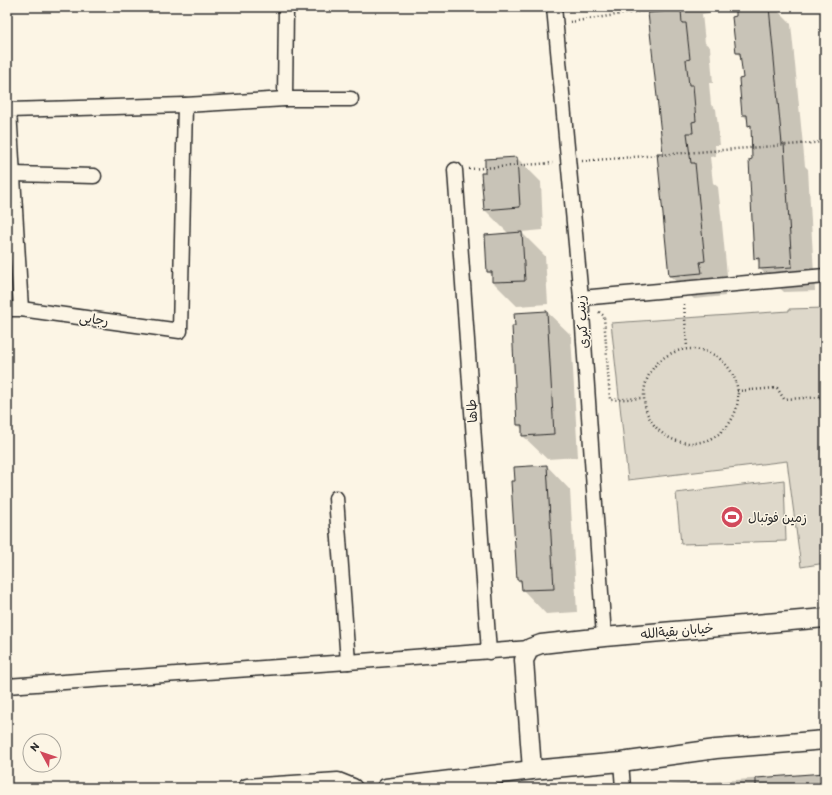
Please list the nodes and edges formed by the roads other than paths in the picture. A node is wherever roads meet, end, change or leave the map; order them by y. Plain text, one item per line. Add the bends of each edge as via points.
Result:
1 (286, 7) edge
2 (554, 7) edge
3 (285, 99) junction
4 (351, 99) dead end
5 (185, 105) junction
6 (456, 170) road end
7 (13, 174) junction
8 (94, 176) dead end
9 (825, 276) edge
10 (580, 298) junction
11 (14, 309) edge
12 (336, 498) dead end
13 (825, 618) edge
14 (604, 637) junction
15 (530, 648) junction
16 (489, 652) junction
17 (348, 662) junction
18 (7, 686) edge
19 (825, 740) edge
20 (621, 762) junction
21 (532, 770) junction
22 (247, 788) edge
23 (352, 788) edge
24 (386, 788) edge
25 (623, 788) edge

1 - 3 street
2 - 10 street, زینب کبری
3 - 4 street
3 - 5 street
5 - 7 street via 9,110
5 - 11 street, رجایی via 180,331
6 - 16 street, طاها
7 - 8 street
7 - 11 street
9 - 10 street
10 - 14 street, زینب کبری
12 - 17 street
13 - 14 street, خیابان بقیةالله
14 - 15 street, خیابان بقیةالله via 541,644
15 - 16 street
15 - 21 street via 524,660
16 - 17 street
17 - 18 street
19 - 20 street via 716,749
20 - 21 street
20 - 25 street
21 - 24 street
22 - 23 street via 338,782

